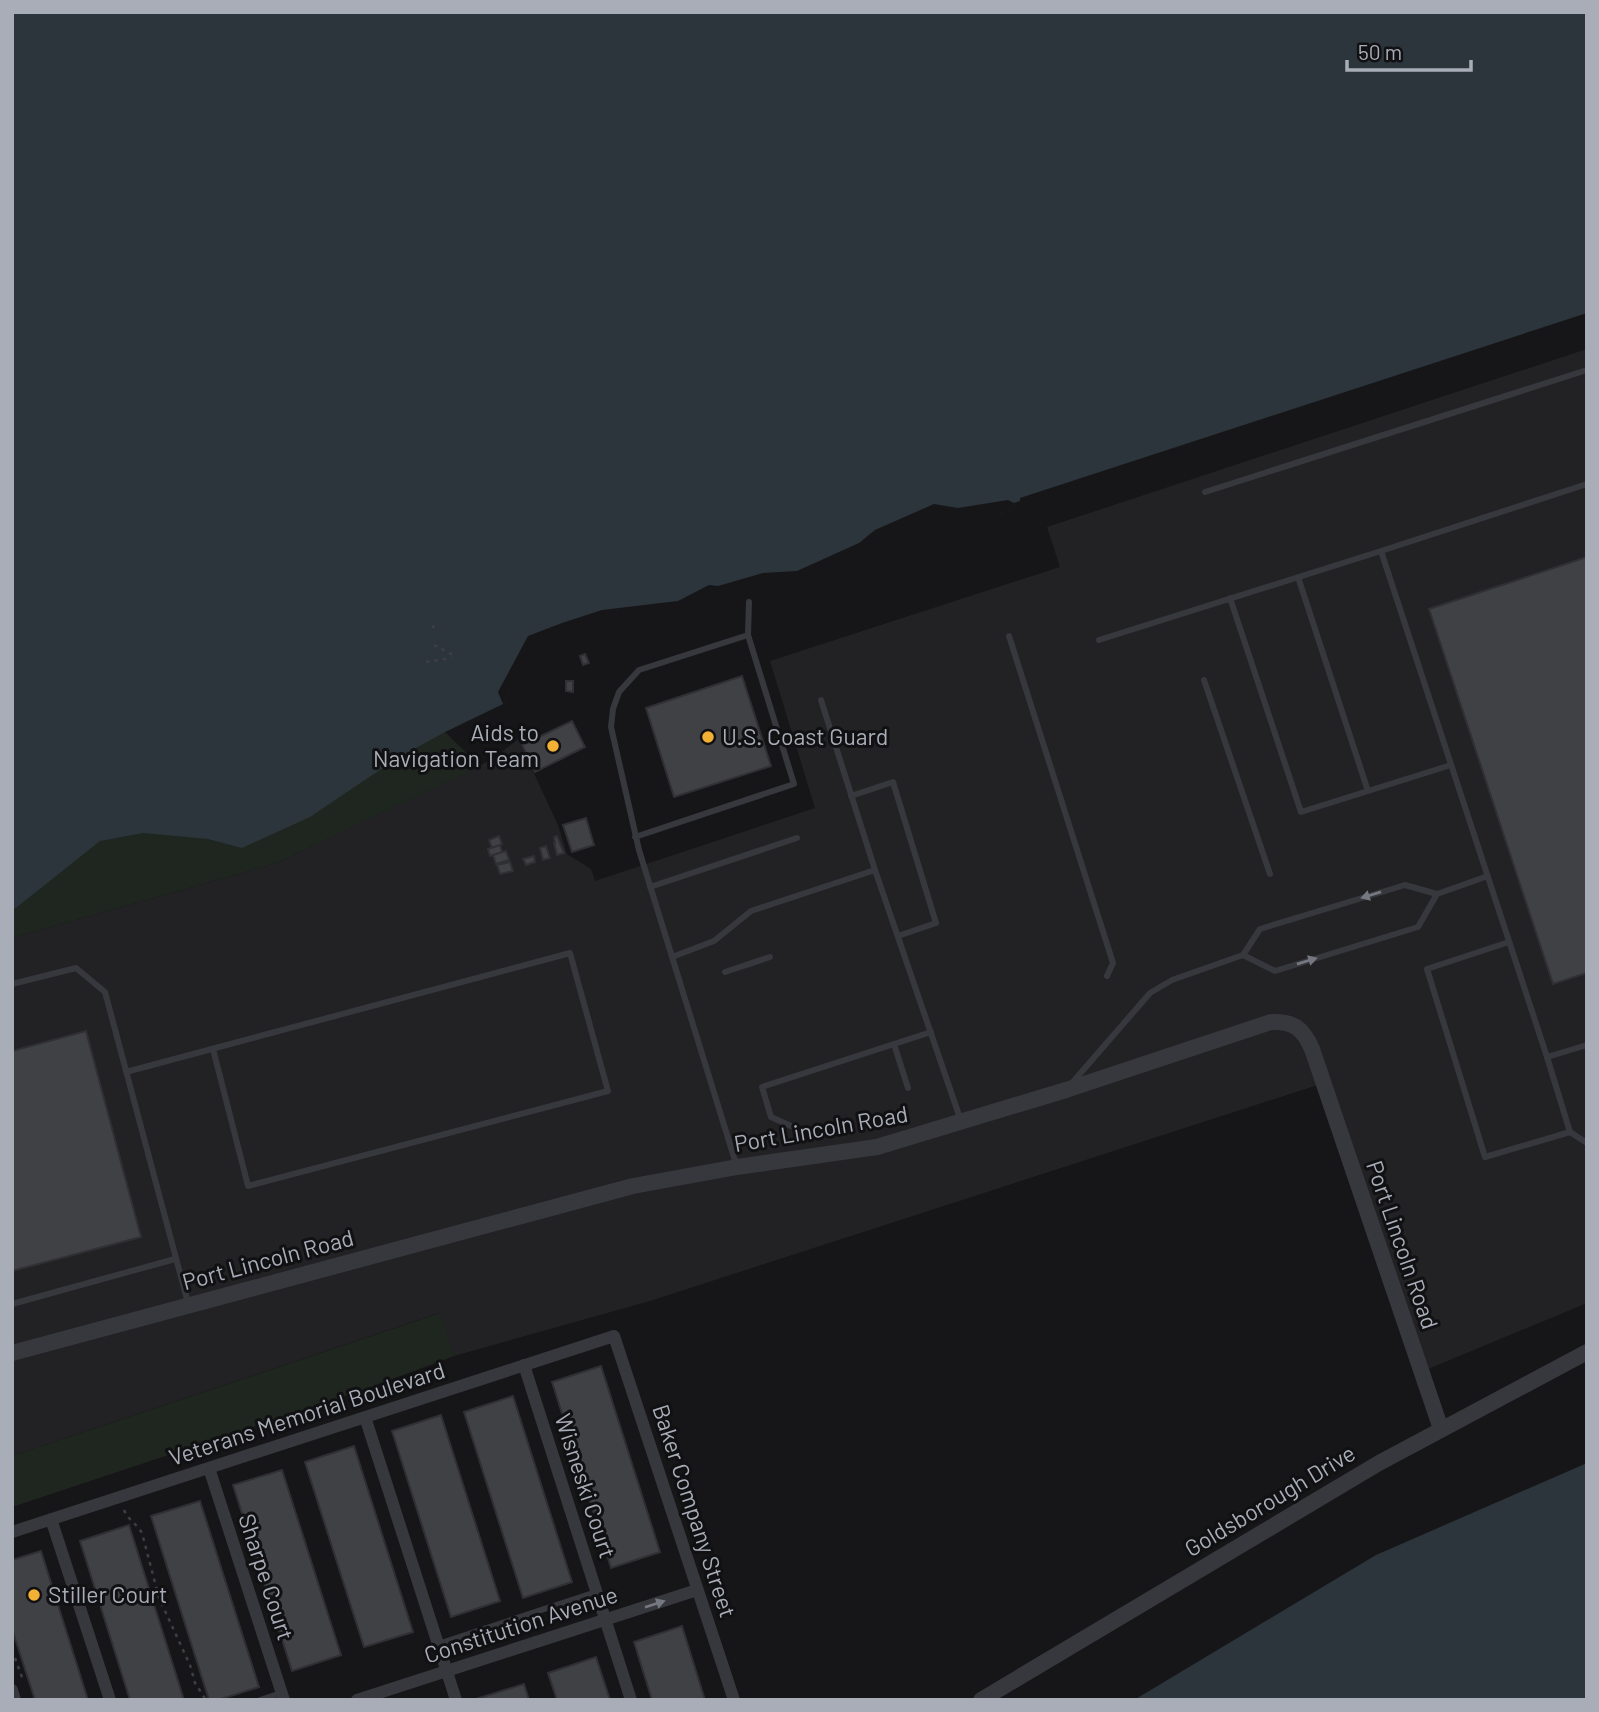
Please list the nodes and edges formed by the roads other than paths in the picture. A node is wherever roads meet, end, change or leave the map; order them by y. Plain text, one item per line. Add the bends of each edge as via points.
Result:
1 (1587, 370) edge
2 (1587, 484) edge
3 (1205, 492) dead end
4 (1381, 551) junction
5 (1298, 577) junction
6 (1230, 598) junction
7 (749, 603) dead end
8 (748, 635) junction
9 (1009, 636) dead end
10 (1099, 640) dead end
11 (1204, 680) dead end
12 (821, 699) dead end
13 (1451, 765) junction
14 (1368, 791) junction
15 (851, 796) junction
16 (635, 837) junction
17 (797, 838) dead end
18 (875, 870) junction
19 (1270, 874) dead end
20 (1488, 876) junction
21 (650, 887) junction
22 (1437, 894) junction
23 (898, 936) junction
24 (1509, 942) junction
25 (1243, 956) junction
26 (672, 957) junction
27 (770, 957) dead end
28 (725, 972) dead end
29 (1107, 976) dead end
30 (12, 984) edge
31 (930, 1032) junction
32 (894, 1044) junction
33 (1587, 1045) edge
34 (213, 1049) junction
35 (1547, 1058) junction
36 (126, 1072) junction
37 (908, 1088) dead end
38 (1066, 1090) junction
39 (962, 1122) junction
40 (791, 1126) dead end
41 (1570, 1132) junction
42 (1587, 1143) edge
43 (737, 1167) junction
44 (175, 1259) junction
45 (12, 1304) edge
46 (188, 1305) junction
47 (614, 1336) joint
48 (1587, 1352) edge
49 (12, 1353) edge
50 (524, 1365) junction
51 (365, 1417) junction
52 (1441, 1429) junction
53 (209, 1468) junction
54 (51, 1519) junction
55 (12, 1532) edge
56 (697, 1590) junction
57 (596, 1592) junction
58 (605, 1620) junction
59 (438, 1644) junction
60 (447, 1671) junction
61 (19, 1690) edge
62 (282, 1696) edge
63 (15, 1700) edge
64 (110, 1700) edge
65 (260, 1700) edge
66 (357, 1700) edge
67 (456, 1700) edge
68 (631, 1700) edge
69 (734, 1700) edge
70 (981, 1700) edge

1 - 3 lane
2 - 4 lane
4 - 5 lane
4 - 13 lane
5 - 6 lane
5 - 14 lane
6 - 10 lane
6 - 14 lane via 1301,812
7 - 8 lane
8 - 16 lane via 639,670 619,692 611,727
8 - 16 lane via 794,784
9 - 29 lane via 1113,963
11 - 19 lane
12 - 15 lane
13 - 14 lane
13 - 20 lane
15 - 18 lane
15 - 23 lane via 892,782 936,923
16 - 21 lane
17 - 21 lane
18 - 23 lane
18 - 26 lane via 751,911 714,941
20 - 22 lane
20 - 24 lane
21 - 26 lane
22 -> 25 lane via 1405,885 1260,929
25 -> 22 lane via 1275,971 1418,927
23 - 31 lane
24 - 35 lane
24 - 41 lane via 1427,969 1485,1157
25 - 38 lane via 1172,980 1150,993
26 - 43 lane
27 - 28 lane
30 - 36 lane via 76,968 105,992
31 - 32 lane
31 - 39 lane
32 - 37 lane
32 - 40 lane via 762,1087 771,1117
33 - 35 lane
34 - 34 lane via 570,953 608,1091 248,1186
34 - 36 lane
35 - 41 lane
36 - 44 lane
38 - 39 street, Port Lincoln Road
38 - 52 street, Port Lincoln Road via 1271,1022 1297,1026 1312,1049
39 - 43 street, Port Lincoln Road via 877,1147
41 - 42 lane
43 - 46 street, Port Lincoln Road via 633,1186
44 - 45 lane
44 - 46 lane
46 - 49 street, Port Lincoln Road
47 - 50 street, Veterans Memorial Boulevard
47 - 56 street, Baker Company Street
48 - 52 street, Goldsborough Drive
50 - 51 street, Veterans Memorial Boulevard
50 - 57 street, Wisneski Court
51 - 53 street, Veterans Memorial Boulevard
51 - 59 street
52 - 70 street, Goldsborough Drive
53 - 54 street, Veterans Memorial Boulevard
53 - 62 street, Sharpe Court
54 - 55 street, Veterans Memorial Boulevard
54 - 64 street
58 -> 56 street, Constitution Avenue
56 - 69 street, Baker Company Street
57 - 58 street, Wisneski Court
57 - 59 lane
58 - 60 street, Constitution Avenue
58 - 68 street, Wisneski Court
59 - 60 street
60 - 66 street, Constitution Avenue
60 - 67 street
61 - 63 street
62 - 65 lane

